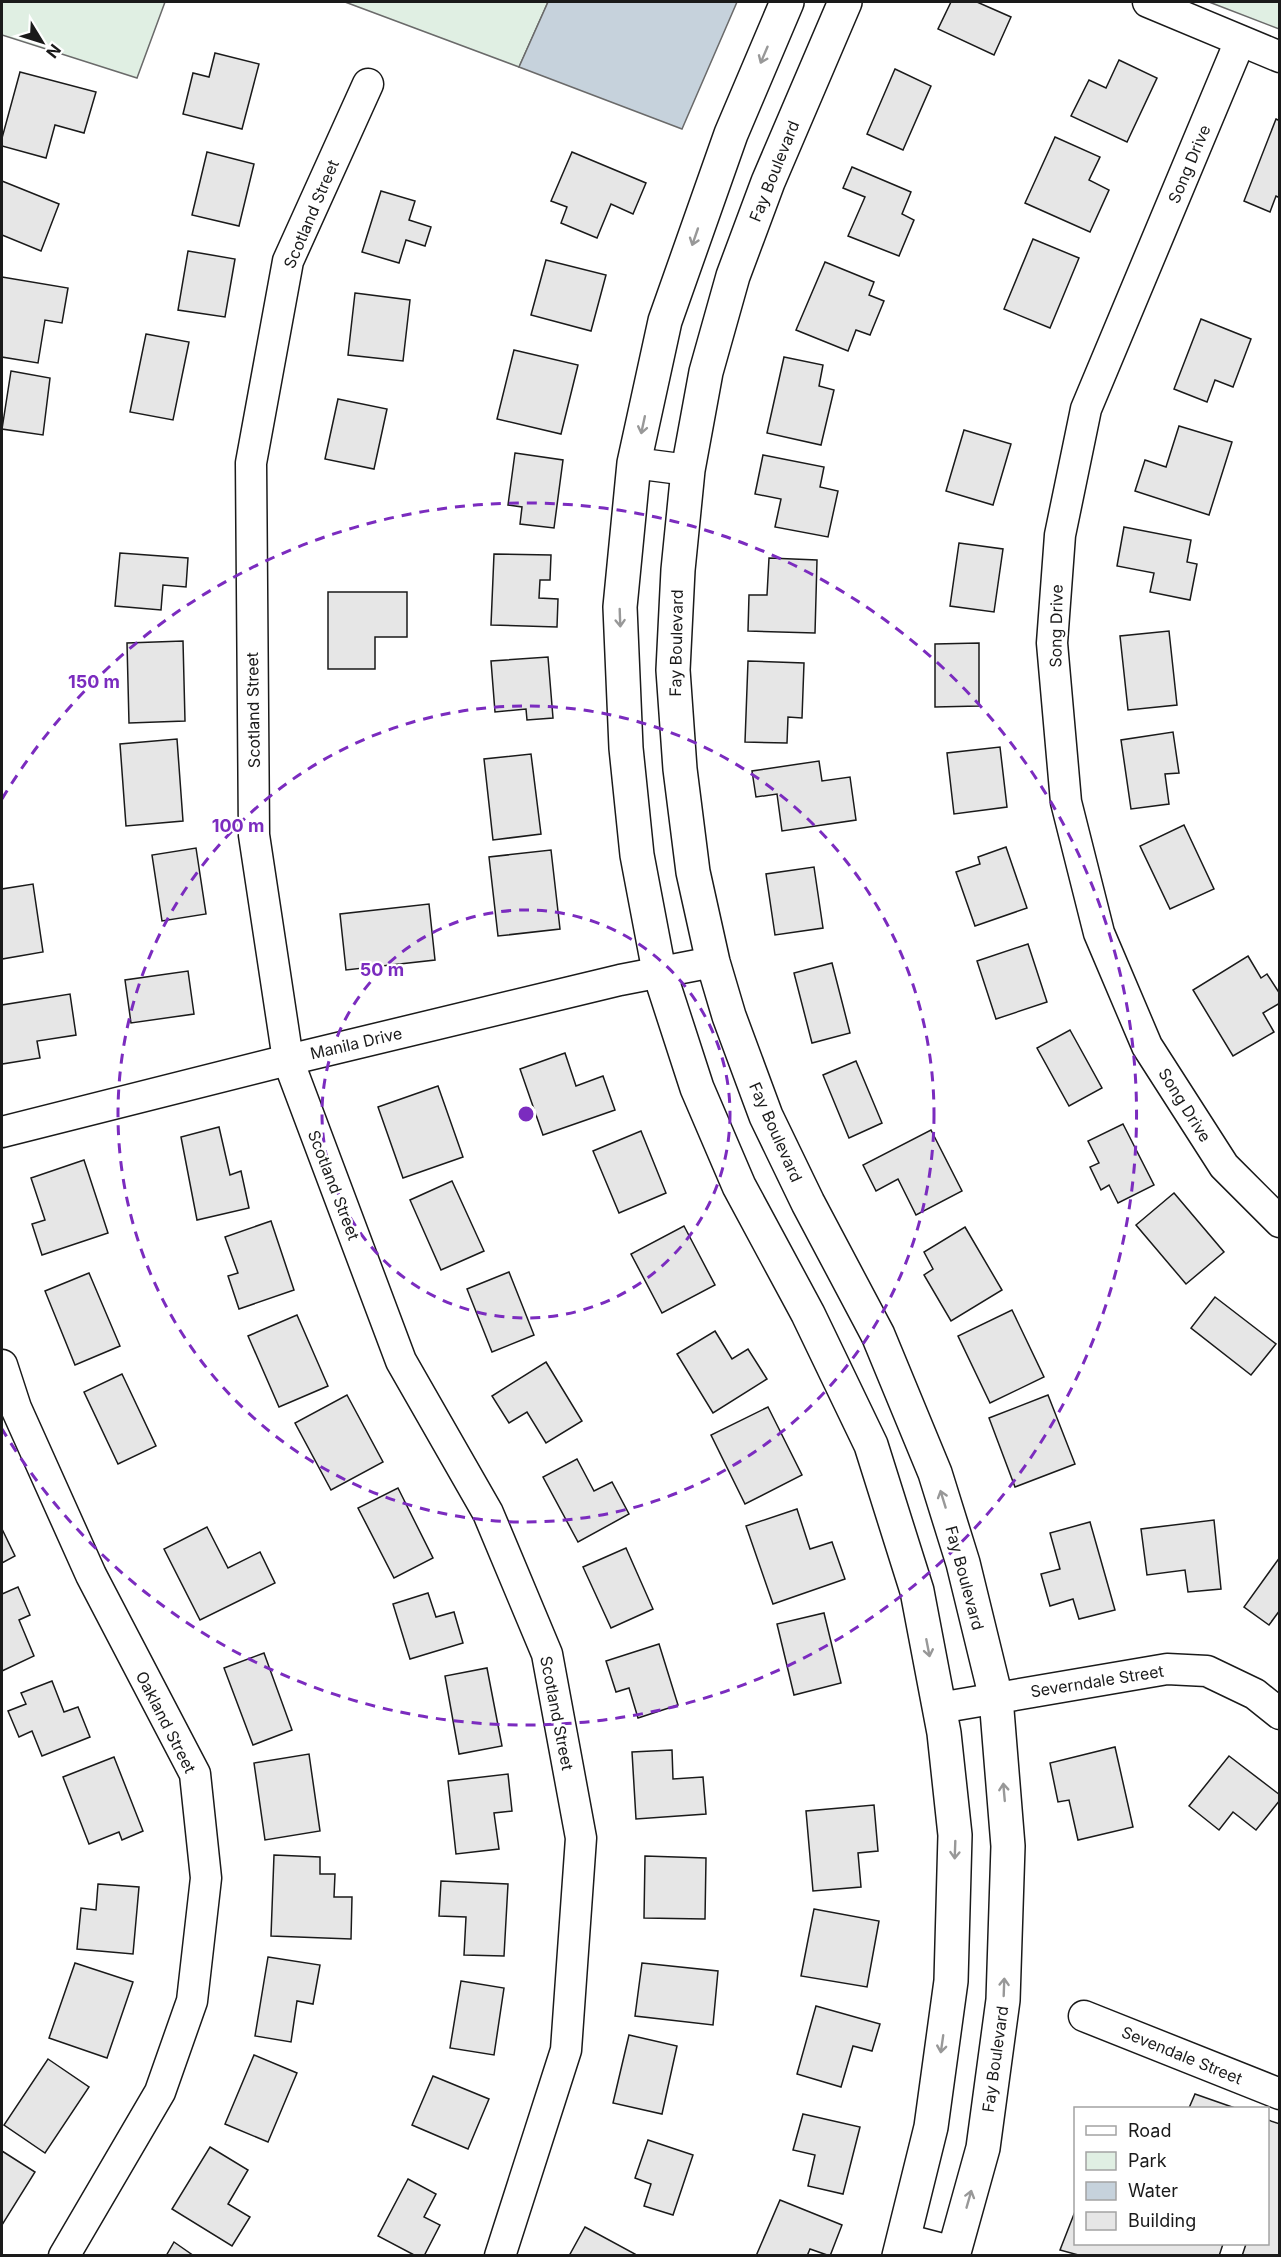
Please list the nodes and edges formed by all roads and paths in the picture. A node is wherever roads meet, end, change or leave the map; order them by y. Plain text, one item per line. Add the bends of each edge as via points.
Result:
1 (788, 2) edge
2 (845, 2) edge
3 (1148, 2) edge
4 (1240, 41) junction
5 (1280, 57) edge
6 (368, 84) dead end
7 (634, 463) junction
8 (688, 470) junction
9 (713, 962) junction
10 (659, 971) junction
11 (288, 1060) junction
12 (2, 1132) edge
13 (1280, 1222) edge
14 (2, 1365) edge
15 (996, 1698) junction
16 (939, 1708) junction
17 (1280, 1714) edge
18 (1084, 2016) dead end
19 (1280, 2094) edge
20 (902, 2247) edge
21 (953, 2254) edge
22 (64, 2256) edge
23 (500, 2256) edge

1 -> 7 main road via 731,134 665,321
2 - 8 main road, Fay Boulevard via 768,182 733,276 706,372
3 - 4 street
4 - 5 street
4 - 13 street, Song Drive via 1086,409 1060,535 1052,643 1066,802 1099,933 1148,1046 1224,1166
6 - 11 street, Scotland Street via 288,261 251,463 254,835
7 - 8 street
7 -> 10 main road via 620,608 626,748 638,855
8 - 9 main road, Fay Boulevard via 673,670 693,872
9 - 10 street, Manila Drive
15 -> 9 main road, Fay Boulevard via 963,1563 935,1473 878,1335 766,1116
10 - 11 street, Manila Drive
10 -> 16 main road via 698,1088 739,1186 808,1314 871,1445 917,1591
11 - 12 street, Manila Drive
11 - 23 street, Scotland Street via 401,1361 488,1513 547,1654 581,1838 566,2050
14 - 22 street, Oakland Street via 16,1408 91,1575 195,1774 206,1878 192,2001 160,2092
15 - 16 street, Severndale Street
15 - 17 street, Severndale Street via 1167,1669 1207,1671 1255,1694
21 -> 15 main road, Fay Boulevard via 983,2148 1004,2000 1008,1846
16 -> 20 main road via 955,1835 951,1981 931,2127
18 - 19 street, Sevendale Street
20 - 21 street

